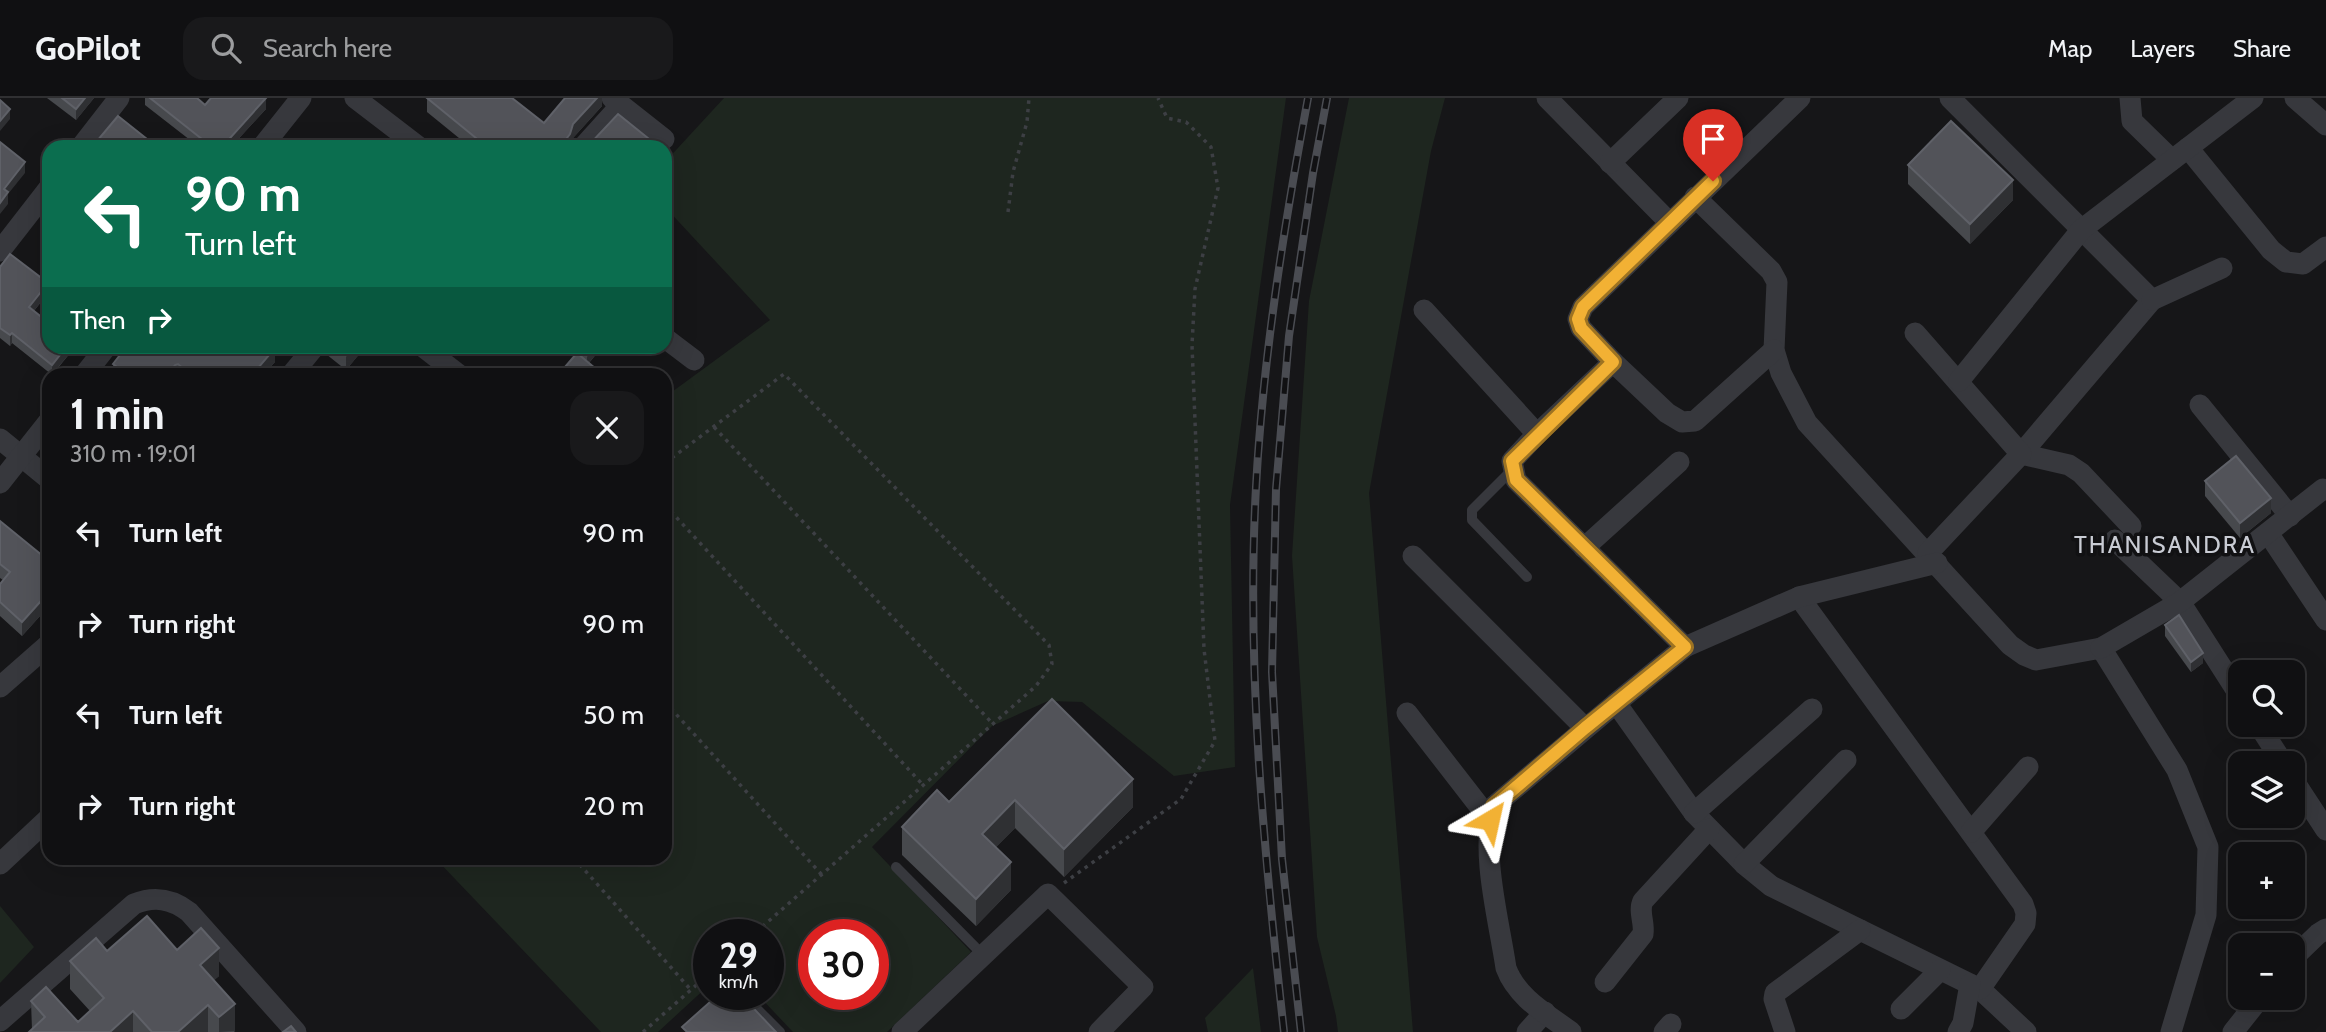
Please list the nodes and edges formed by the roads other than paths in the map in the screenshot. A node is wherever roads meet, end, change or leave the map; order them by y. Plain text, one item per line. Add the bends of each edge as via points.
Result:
1 (120, 98) edge
2 (301, 98) edge
3 (355, 98) edge
4 (1678, 98) edge
5 (1800, 98) edge
6 (1950, 98) edge
7 (2130, 98) edge
8 (2253, 98) edge
9 (2295, 98) edge
10 (1550, 99) edge
11 (617, 102) edge
12 (2326, 125) edge
13 (664, 139) dead end
14 (87, 140) edge
15 (268, 140) edge
16 (410, 140) edge
17 (588, 140) edge
18 (2180, 154) junction
19 (1610, 163) junction
20 (42, 197) edge
21 (1695, 197) junction
22 (1669, 222) junction
23 (2081, 230) junction
24 (2326, 247) edge
25 (0, 251) edge
26 (2222, 268) dead end
27 (2152, 300) junction
28 (1424, 310) dead end
29 (1915, 333) dead end
30 (672, 343) edge
31 (1774, 350) junction
32 (101, 354) edge
33 (308, 354) edge
34 (432, 354) edge
35 (694, 360) dead end
36 (1613, 362) junction
37 (90, 368) edge
38 (297, 368) edge
39 (450, 368) edge
40 (1959, 381) junction
41 (2200, 405) dead end
42 (42, 430) edge
43 (1537, 434) junction
44 (0, 439) edge
45 (2021, 454) junction
46 (22, 456) junction
47 (1679, 463) dead end
48 (1512, 470) junction
49 (42, 473) edge
50 (0, 483) edge
51 (2326, 489) edge
52 (2290, 516) junction
53 (2268, 533) junction
54 (1584, 548) junction
55 (1413, 556) dead end
56 (1932, 558) junction
57 (1527, 577) dead end
58 (1799, 597) junction
59 (2180, 602) junction
60 (2326, 620) edge
61 (1685, 647) junction
62 (2101, 648) junction
63 (42, 650) edge
64 (2228, 677) edge
65 (0, 687) edge
66 (1616, 703) junction
67 (1812, 709) dead end
68 (1407, 713) dead end
69 (1585, 728) junction
70 (1846, 760) dead end
71 (2028, 767) dead end
72 (2305, 798) edge
73 (1694, 813) junction
74 (1490, 820) junction
75 (42, 825) edge
76 (1709, 828) junction
77 (2326, 830) edge
78 (1971, 832) junction
79 (0, 864) edge
80 (1744, 864) junction
81 (896, 867) dead end
82 (2326, 929) edge
83 (1860, 930) junction
84 (2305, 946) edge
85 (983, 955) junction
86 (1940, 970) junction
87 (1605, 982) dead end
88 (1975, 987) junction
89 (1901, 1009) dead end
90 (753, 1010) edge
91 (2250, 1010) edge
92 (1545, 1012) junction
93 (0, 1021) edge
94 (296, 1032) edge
95 (780, 1032) edge
96 (902, 1032) edge
97 (1099, 1032) edge
98 (1527, 1032) edge
99 (1571, 1032) edge
100 (1785, 1032) edge
101 (1958, 1032) edge
102 (2026, 1032) edge
103 (2171, 1032) edge
104 (2233, 1032) edge

1 - 14 street
2 - 15 street
3 - 16 street
4 - 19 street
5 - 21 street
6 - 23 street
7 - 18 street via 2132,121
8 - 18 street
9 - 12 street
10 - 19 street
11 - 13 street
11 - 17 street
18 - 23 street
18 - 24 street via 2286,262 2303,264
19 - 22 street
20 - 25 street
21 - 22 street
21 - 31 street via 1777,282
22 - 36 street via 1583,307 1578,319
23 - 27 street
23 - 40 street
26 - 27 street
27 - 45 street
28 - 43 street
29 - 40 street
30 - 35 street
31 - 36 street via 1695,421 1682,422
31 - 56 street via 1807,423
32 - 37 street
33 - 38 street
34 - 39 street
36 - 43 street
40 - 45 street
41 - 52 street
42 - 46 street
43 - 48 street via 1512,461
44 - 46 street
45 - 56 street
45 - 59 street via 2069,464 2081,473
46 - 49 street
46 - 50 street
47 - 54 street
48 - 54 street via 1516,480
48 - 57 lane via 1472,510 1472,520
51 - 52 street
52 - 53 street
53 - 59 street
53 - 60 street
54 - 61 street
55 - 69 street
56 - 58 street
56 - 62 street via 2024,655 2036,660
58 - 61 street
58 - 78 street
59 - 62 street
59 - 64 street
61 - 66 street
62 - 103 street via 2177,770 2208,847 2206,915
63 - 65 street
66 - 69 street
66 - 73 street
67 - 73 street
68 - 74 street
69 - 74 street via 1494,806
70 - 80 street
71 - 78 street
72 - 77 street
73 - 76 street
74 - 92 street via 1487,846 1506,968 1524,997
75 - 79 street
76 - 80 street
76 - 87 street via 1643,901 1643,934
78 - 88 street via 2026,913 2025,924
80 - 83 street via 1771,886
81 - 85 lane
82 - 84 street
83 - 86 street
83 - 100 street via 1775,993
85 - 96 street
85 - 97 street via 1048,894 1143,987
86 - 88 street
86 - 89 street
88 - 101 street
88 - 102 street
90 - 95 lane
91 - 104 street
92 - 98 street
92 - 99 street
93 - 94 street via 134,904 161,899 189,912

